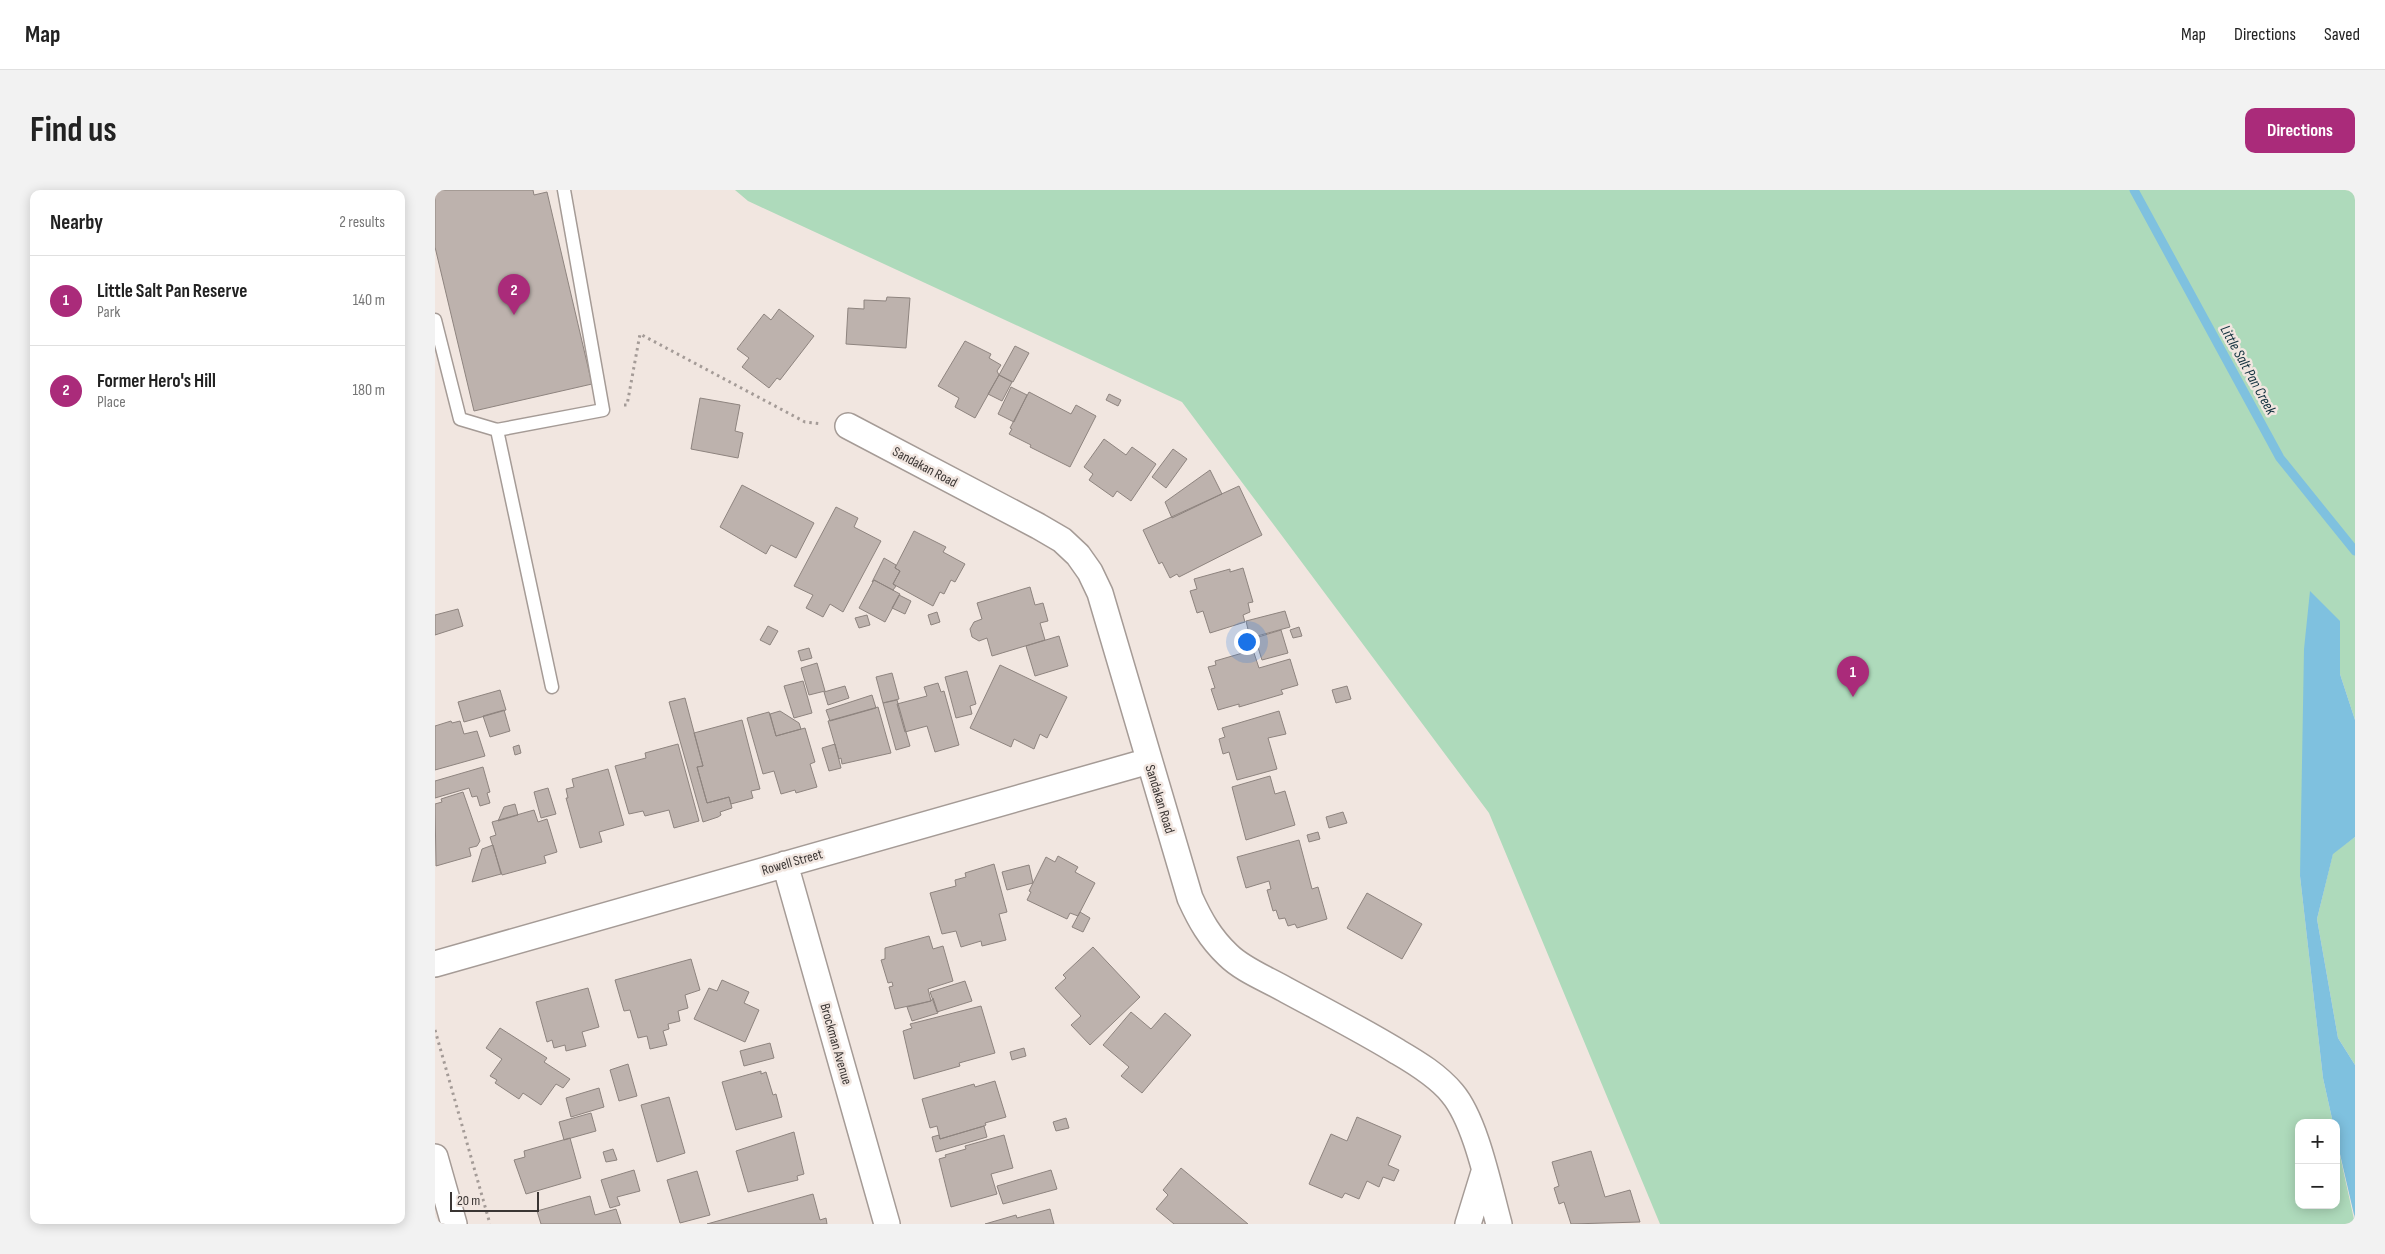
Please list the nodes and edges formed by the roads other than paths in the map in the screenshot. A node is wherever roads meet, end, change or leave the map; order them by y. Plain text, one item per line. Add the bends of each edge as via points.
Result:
1 (564, 190) edge
2 (435, 320) edge
3 (848, 426) road end
4 (497, 430) junction
5 (552, 687) dead end
6 (1149, 761) junction
7 (785, 864) junction
8 (435, 964) edge
9 (435, 1157) edge
10 (1484, 1172) junction
11 (454, 1224) edge
12 (887, 1224) edge
13 (1468, 1224) edge
14 (1499, 1224) edge

1 - 4 lane via 603,410
2 - 4 lane via 459,418
3 - 6 street, Sandakan Road via 1038,526 1062,540 1078,555 1090,572 1109,618
4 - 5 lane
6 - 7 street, Rowell Street
6 - 10 street, Sandakan Road via 1191,898 1213,939 1229,956 1252,971 1375,1038 1434,1076 1453,1093 1465,1115
7 - 8 street, Rowell Street
7 - 12 street, Brockman Avenue
9 - 11 street
10 - 13 street
10 - 14 street, Sandakan Road

